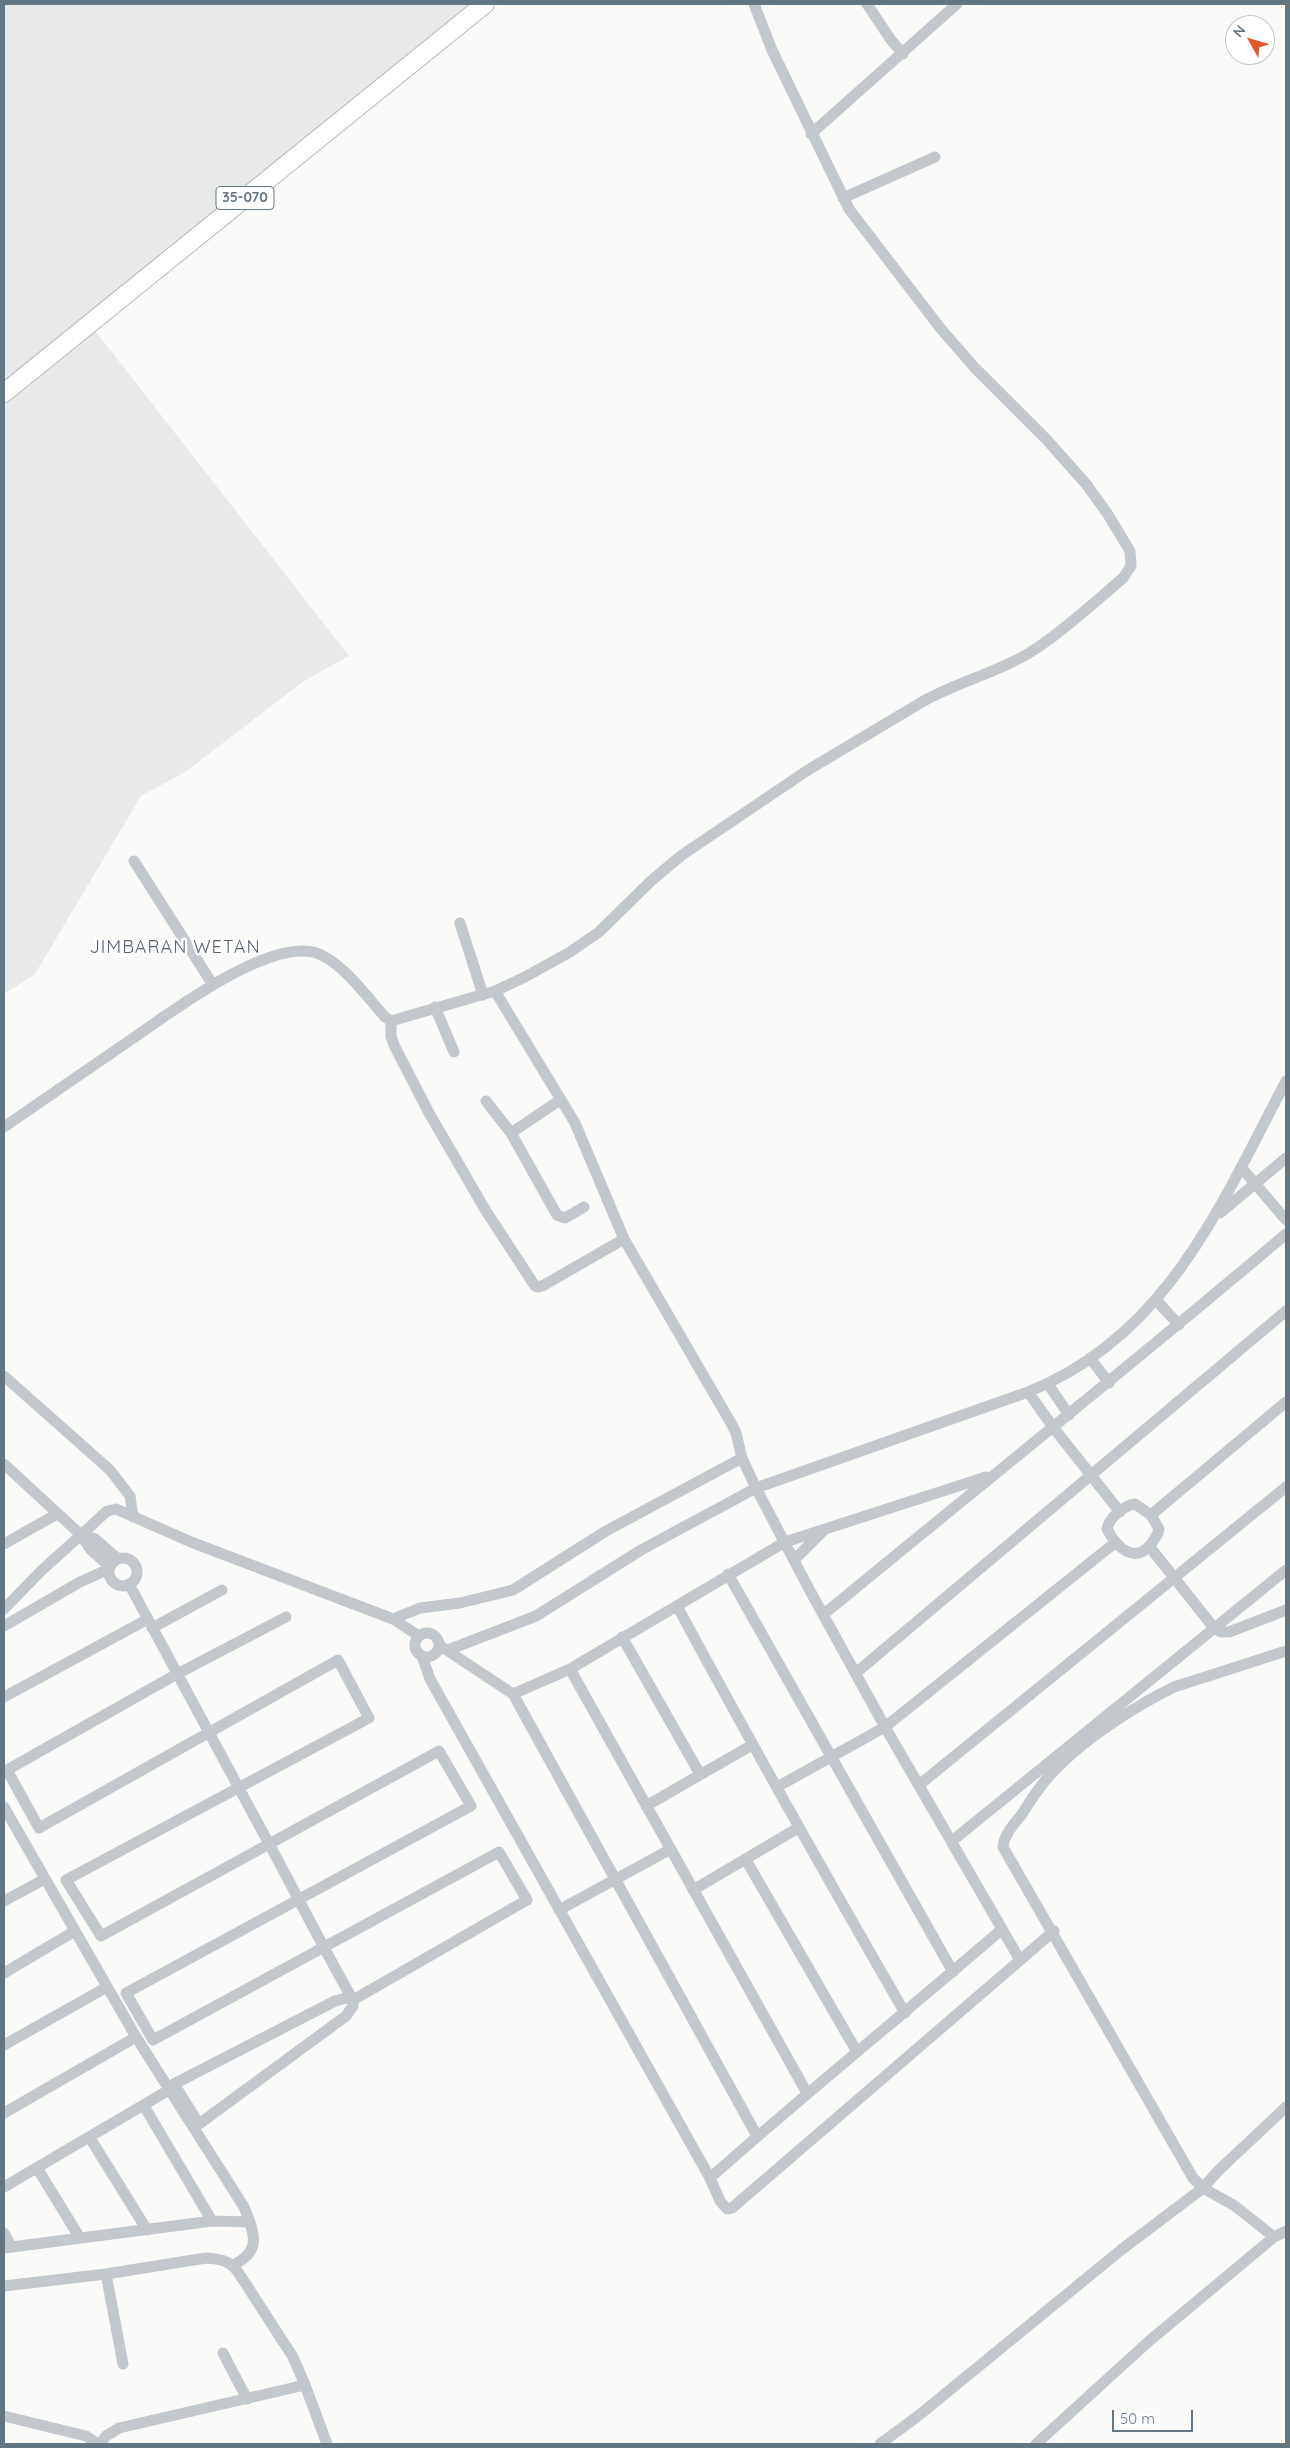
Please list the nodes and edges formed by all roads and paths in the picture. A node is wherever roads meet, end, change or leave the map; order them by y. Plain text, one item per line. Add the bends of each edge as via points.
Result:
1 (485, 4) edge
2 (754, 4) edge
3 (867, 4) edge
4 (957, 4) edge
5 (903, 54) junction
6 (812, 134) junction
7 (935, 157) dead end
8 (843, 198) junction
9 (4, 393) edge
10 (134, 861) dead end
11 (460, 923) dead end
12 (213, 984) junction
13 (495, 991) junction
14 (482, 994) junction
15 (435, 1007) junction
16 (391, 1021) junction
17 (454, 1052) dead end
18 (1286, 1081) edge
19 (560, 1100) junction
20 (486, 1101) dead end
21 (4, 1127) edge
22 (511, 1133) junction
23 (1286, 1158) edge
24 (1241, 1167) junction
25 (1254, 1184) junction
26 (584, 1207) dead end
27 (1215, 1216) junction
28 (1286, 1220) edge
29 (1286, 1234) edge
30 (624, 1239) junction
31 (1157, 1301) junction
32 (1286, 1311) edge
33 (1179, 1325) junction
34 (1090, 1358) junction
35 (4, 1376) edge
36 (1109, 1383) junction
37 (1048, 1384) junction
38 (1028, 1392) junction
39 (1286, 1402) edge
40 (1069, 1415) junction
41 (1053, 1427) junction
42 (742, 1454) junction
43 (4, 1464) edge
44 (993, 1474) junction
45 (1090, 1474) junction
46 (1286, 1487) edge
47 (756, 1488) junction
48 (1120, 1512) junction
49 (57, 1514) junction
50 (1151, 1515) junction
51 (133, 1517) junction
52 (825, 1529) junction
53 (82, 1534) junction
54 (785, 1542) junction
55 (1116, 1542) junction
56 (4, 1544) edge
57 (1150, 1546) junction
58 (794, 1560) junction
59 (112, 1565) junction
60 (1286, 1570) edge
61 (728, 1574) junction
62 (1175, 1577) junction
63 (128, 1584) junction
64 (222, 1590) dead end
65 (677, 1606) junction
66 (4, 1609) edge
67 (1286, 1610) edge
68 (824, 1614) junction
69 (286, 1618) dead end
70 (393, 1618) junction
71 (150, 1623) junction
72 (4, 1626) edge
73 (1214, 1628) junction
74 (419, 1636) junction
75 (622, 1637) junction
76 (443, 1648) junction
77 (1286, 1651) edge
78 (422, 1656) junction
79 (570, 1669) junction
80 (857, 1672) junction
81 (177, 1674) junction
82 (513, 1694) junction
83 (4, 1697) edge
84 (885, 1727) junction
85 (209, 1734) junction
86 (752, 1745) junction
87 (832, 1757) junction
88 (700, 1774) junction
89 (919, 1785) junction
90 (238, 1787) junction
91 (777, 1787) junction
92 (646, 1806) junction
93 (4, 1807) edge
94 (9, 1828) edge
95 (798, 1828) junction
96 (952, 1841) junction
97 (269, 1842) junction
98 (671, 1849) junction
99 (746, 1860) junction
100 (45, 1878) junction
101 (614, 1880) junction
102 (693, 1890) junction
103 (298, 1899) junction
104 (4, 1901) edge
105 (560, 1910) junction
106 (1001, 1930) junction
107 (75, 1931) junction
108 (1054, 1931) junction
109 (322, 1947) junction
110 (1020, 1960) junction
111 (953, 1972) junction
112 (4, 1973) edge
113 (107, 1987) junction
114 (353, 2000) junction
115 (905, 2013) junction
116 (136, 2037) junction
117 (4, 2045) edge
118 (857, 2052) junction
119 (169, 2090) junction
120 (808, 2093) junction
121 (144, 2106) junction
122 (1286, 2107) edge
123 (4, 2113) edge
124 (758, 2136) junction
125 (90, 2138) junction
126 (37, 2168) junction
127 (710, 2178) junction
128 (4, 2186) edge
129 (1203, 2188) junction
130 (212, 2221) junction
131 (250, 2222) junction
132 (146, 2230) junction
133 (1286, 2231) edge
134 (4, 2234) edge
135 (1274, 2236) junction
136 (80, 2238) junction
137 (7, 2247) edge
138 (233, 2265) junction
139 (106, 2274) junction
140 (4, 2286) edge
141 (223, 2353) dead end
142 (123, 2364) dead end
143 (305, 2384) junction
144 (247, 2399) junction
145 (4, 2416) edge
146 (99, 2444) edge
147 (327, 2444) edge
148 (880, 2444) edge
149 (1036, 2444) edge

1 - 9 main road, 35-070
2 - 6 street
3 - 5 street
4 - 5 street
5 - 6 street
6 - 8 street
7 - 8 street
8 - 13 street via 870,239 975,368 1034,425 1086,484 1130,551 1130,570 1036,649 986,675 940,692 808,770 682,855 599,932 570,952
10 - 12 street
11 - 14 street
12 - 16 street via 267,959 315,952 334,962
12 - 21 street
13 - 14 street
13 - 19 street
14 - 15 street
15 - 16 street
15 - 17 street
16 - 30 street via 394,1045 429,1113 486,1211 536,1286 544,1285
18 - 24 street
19 - 22 street
19 - 30 street via 575,1123
20 - 22 street
22 - 26 street via 557,1215 565,1218
23 - 25 street
24 - 25 street
24 - 27 street
25 - 27 street
25 - 28 street
27 - 31 street
29 - 33 street
30 - 42 street via 736,1433
31 - 33 street
31 - 34 street via 1125,1332
32 - 45 street
33 - 36 street
34 - 36 street
34 - 37 street
35 - 51 street via 110,1470 130,1496
36 - 40 street
37 - 38 street
37 - 40 street
38 - 41 street
38 - 47 street
39 - 50 street
40 - 41 street
41 - 44 street
41 - 45 street
42 - 47 street
42 - 70 street via 606,1531 513,1590 460,1603 420,1608
43 - 49 street
44 - 52 street
44 - 68 street
45 - 48 street
45 - 80 street
46 - 62 street
47 - 54 street
47 - 76 street via 641,1550 536,1616
48 - 50 street via 1135,1504
48 - 55 street via 1107,1529
49 - 53 street
49 - 56 street
50 - 57 street via 1159,1529
51 - 53 street via 110,1509
51 - 70 street
52 - 54 street
52 - 58 street
53 - 59 street via 91,1550
53 - 66 street
54 - 58 street
54 - 61 street
55 - 57 street via 1134,1555
55 - 84 street
57 - 62 street
58 - 68 street
59 - 63 street via 110,1578 122,1585
59 - 63 street via 128,1559 135,1565 136,1574
59 - 72 street
60 - 73 street
61 - 65 street
61 - 87 street
62 - 73 street
62 - 89 street
63 - 71 street
64 - 71 street
65 - 75 street
65 - 86 street
67 - 73 street via 1229,1632
68 - 80 street
69 - 81 street
70 - 74 street
71 - 81 street
71 - 83 street
73 - 96 street
74 - 76 street via 433,1635
74 - 78 street via 415,1647
75 - 79 street
75 - 88 street
76 - 78 street via 433,1656
76 - 82 street
77 - 108 street via 1159,1694 1068,1756 1050,1775 1007,1834 1003,1846
78 - 105 street via 430,1680
79 - 82 street
79 - 92 street
80 - 84 street
81 - 85 street
81 - 85 street via 7,1770 40,1828
82 - 101 street
84 - 87 street
84 - 89 street
85 - 90 street
85 - 90 street via 338,1660 369,1718
86 - 88 street
86 - 91 street
87 - 91 street
87 - 111 street
88 - 92 street
89 - 96 street
90 - 97 street
90 - 97 street via 66,1880 101,1936
91 - 95 street
92 - 98 street
93 - 94 street
94 - 100 street
95 - 99 street
95 - 115 street
96 - 106 street
97 - 103 street
97 - 103 street via 439,1751 471,1806
98 - 101 street
98 - 102 street
99 - 102 street
99 - 118 street
100 - 104 street
100 - 107 street
101 - 105 street
101 - 124 street
102 - 120 street
103 - 109 street
103 - 109 street via 126,1992 152,2040
105 - 127 street
106 - 110 street
106 - 111 street
107 - 112 street
107 - 113 street
108 - 110 street
108 - 129 street via 1081,1985 1161,2124
109 - 114 street
109 - 114 street via 499,1852 518,1884 527,1900
110 - 127 street via 732,2208 722,2205
111 - 115 street
113 - 116 street
113 - 117 street
114 - 114 street via 346,2016 199,2124 174,2084 335,2001
115 - 118 street
116 - 119 street
116 - 123 street
118 - 120 street
119 - 121 street
119 - 131 street
120 - 124 street
121 - 125 street
121 - 130 street
122 - 129 street
124 - 127 street
125 - 126 street
125 - 132 street
126 - 128 street
126 - 136 street
129 - 135 street via 1235,2206
129 - 148 street
130 - 131 street
130 - 132 street
131 - 138 street via 253,2247 248,2255
132 - 136 street
133 - 135 street
134 - 137 street
135 - 149 street via 1148,2342
136 - 137 street
138 - 139 street via 222,2259 206,2258
138 - 143 street via 292,2357
139 - 140 street
139 - 142 street
141 - 144 street
143 - 144 street
143 - 147 street
144 - 146 street via 119,2428
145 - 146 street via 83,2435

